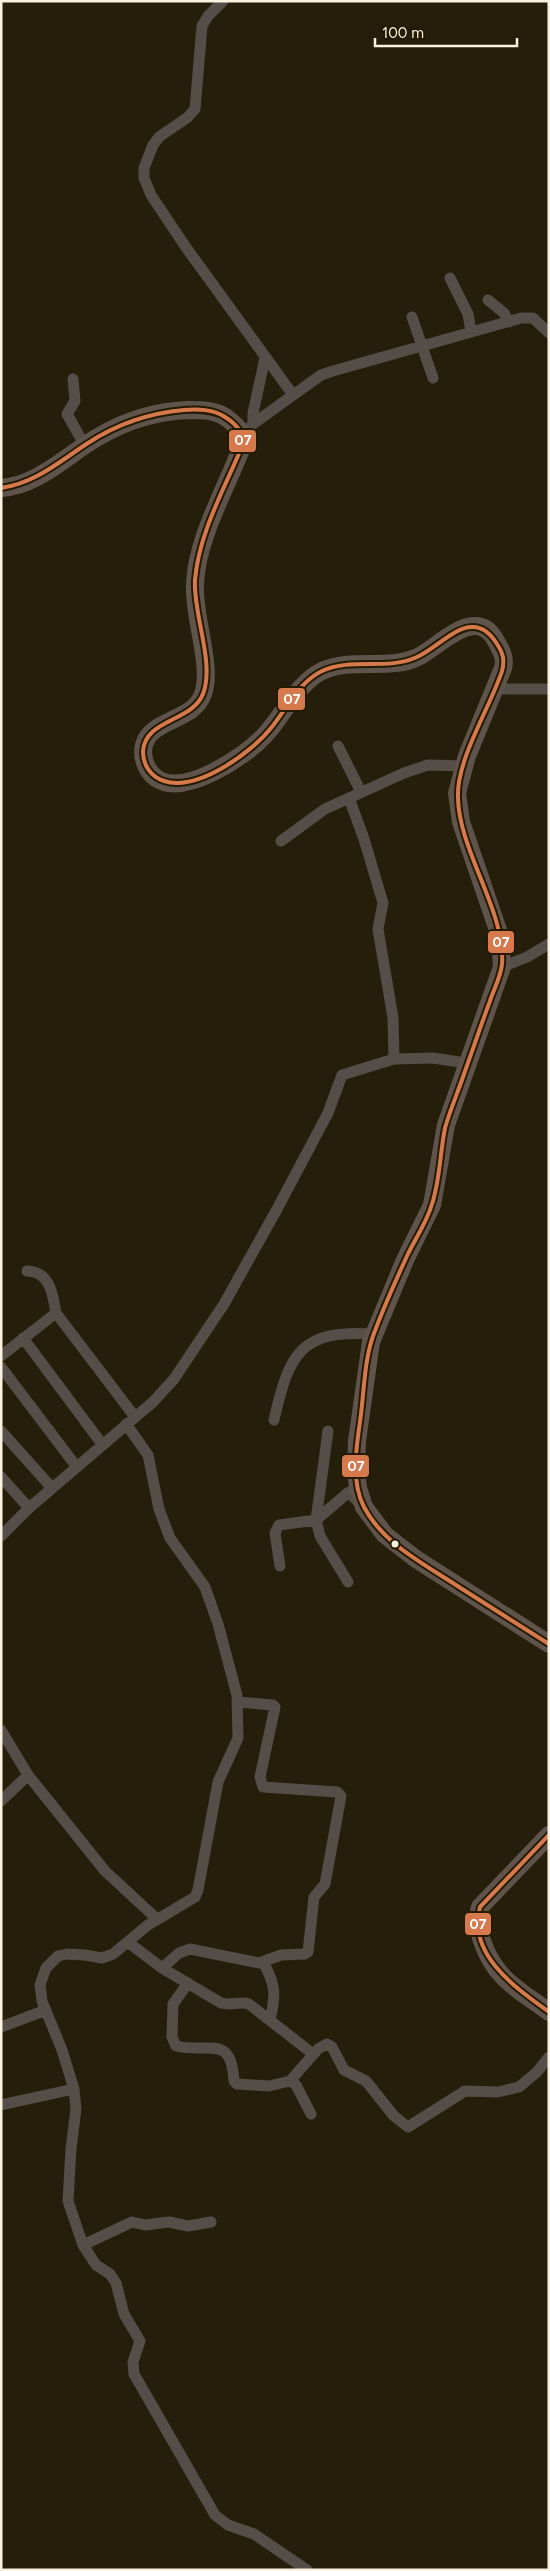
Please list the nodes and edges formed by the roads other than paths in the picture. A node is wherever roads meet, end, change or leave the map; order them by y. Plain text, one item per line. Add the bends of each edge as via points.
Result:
1 (223, 1) edge
2 (450, 278) dead end
3 (488, 300) dead end
4 (412, 317) dead end
5 (509, 322) junction
6 (471, 332) junction
7 (549, 333) edge
8 (422, 345) junction
9 (265, 358) junction
10 (433, 378) dead end
11 (73, 379) dead end
12 (293, 395) junction
13 (248, 429) junction
14 (84, 446) junction
15 (1, 488) edge
16 (495, 688) junction
17 (549, 689) edge
18 (338, 746) dead end
19 (464, 766) junction
20 (361, 792) junction
21 (349, 798) junction
22 (281, 840) dead end
23 (549, 944) edge
24 (502, 967) junction
25 (394, 1059) junction
26 (466, 1064) junction
27 (27, 1271) dead end
28 (56, 1313) junction
29 (374, 1334) junction
30 (23, 1338) junction
31 (1, 1356) edge
32 (1, 1367) edge
33 (136, 1417) junction
34 (274, 1420) dead end
35 (126, 1424) junction
36 (1, 1431) edge
37 (328, 1431) dead end
38 (102, 1444) junction
39 (76, 1466) junction
40 (1, 1477) edge
41 (52, 1488) junction
42 (364, 1507) junction
43 (29, 1508) junction
44 (316, 1520) junction
45 (3, 1529) edge
46 (280, 1566) dead end
47 (348, 1582) dead end
48 (549, 1644) edge
49 (238, 1702) junction
50 (1, 1730) edge
51 (28, 1775) junction
52 (1, 1801) edge
53 (549, 1835) edge
54 (542, 1849) edge
55 (157, 1919) junction
56 (130, 1943) junction
57 (263, 1962) junction
58 (162, 1968) junction
59 (188, 1983) junction
60 (46, 2010) junction
61 (549, 2012) edge
62 (270, 2020) junction
63 (1, 2027) edge
64 (314, 2054) junction
65 (549, 2058) edge
66 (290, 2081) junction
67 (74, 2088) junction
68 (1, 2105) edge
69 (311, 2114) dead end
70 (211, 2222) dead end
71 (83, 2245) junction
72 (307, 2570) edge

1 - 9 street via 202,26 195,109 159,137 144,168 144,178 151,195
2 - 6 street via 468,314
3 - 5 street via 504,313
4 - 8 street
5 - 6 street
5 - 7 street via 533,318
6 - 8 street
8 - 10 street
8 - 12 street via 321,375
9 - 12 street
9 - 13 street
11 - 14 street via 75,401 67,414
12 - 13 street
13 - 14 main road via 216,412 179,410 130,421
13 - 16 main road via 216,505 195,578 195,604 205,678 203,694 194,709 165,724 146,739 144,756 150,773 161,781 180,783 218,770 265,736 314,676 341,666 410,660 465,627 488,631 503,654 504,665
14 - 15 main road via 31,480
16 - 17 street
16 - 19 main road
18 - 20 street
19 - 20 street via 428,764
19 - 24 main road via 457,793 459,811 500,936
20 - 21 street
21 - 22 street via 325,809
21 - 25 street via 383,903 378,930 392,1009
23 - 24 street
24 - 26 main road
25 - 26 street via 434,1058
25 - 33 street via 348,1071 340,1077 328,1113 224,1304 174,1379
26 - 29 main road via 444,1130 432,1205
27 - 28 street via 38,1272 51,1287
28 - 30 street
28 - 33 street
29 - 34 street via 336,1333 304,1346 288,1370
29 - 42 main road via 368,1356 356,1456 356,1483
30 - 31 street
30 - 38 street
32 - 39 street
33 - 35 street
35 - 38 street
35 - 49 street via 148,1455 159,1509 170,1538 205,1587
36 - 41 street
37 - 44 street
38 - 39 street
39 - 41 street
40 - 43 street
41 - 43 street
42 - 44 street via 349,1492
42 - 48 main road via 377,1528 395,1544
43 - 45 street
44 - 46 street via 284,1523 276,1528
44 - 47 street via 320,1536
49 - 55 street via 238,1738 218,1782 198,1890 189,1902
49 - 57 street via 275,1707 260,1777 262,1787 337,1792 341,1796 325,1884 314,1897 308,1953 281,1955
50 - 51 street
51 - 52 street
51 - 55 street via 105,1871
53 - 54 main road
54 - 61 main road via 480,1907 477,1923 488,1960 498,1974
55 - 56 street
56 - 58 street
56 - 60 street via 102,1958 67,1954 52,1960 40,1986
57 - 58 street via 190,1949 179,1953
57 - 62 street via 275,1990
58 - 59 street
59 - 62 street via 221,2003 249,2004
59 - 66 street via 173,2004 172,2037 176,2046 212,2048 228,2054 233,2062 234,2081 238,2084 269,2086
60 - 63 street
60 - 67 street
62 - 64 street
64 - 65 street via 321,2046 327,2044 332,2047 344,2070 366,2081 394,2116 408,2127 465,2091 498,2092 519,2087
64 - 66 street
66 - 69 street via 296,2085
67 - 68 street
67 - 71 street via 76,2108 68,2196
70 - 71 street via 188,2226 169,2222 145,2225 132,2222
71 - 72 street via 96,2266 110,2274 116,2283 124,2314 140,2343 134,2374 209,2507 228,2525 254,2534

